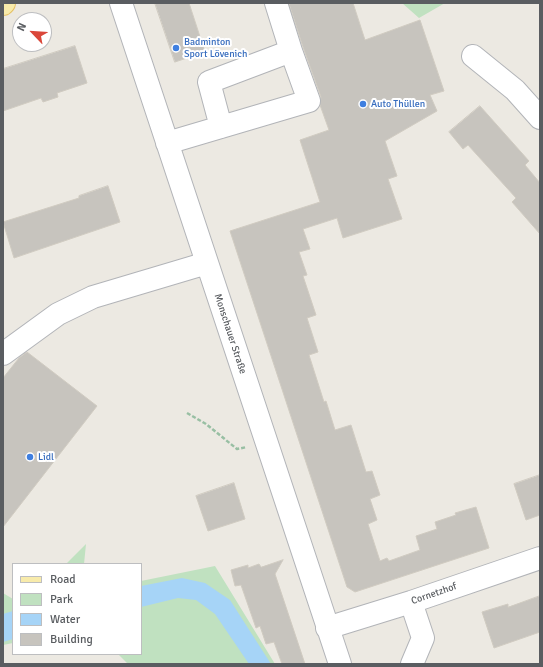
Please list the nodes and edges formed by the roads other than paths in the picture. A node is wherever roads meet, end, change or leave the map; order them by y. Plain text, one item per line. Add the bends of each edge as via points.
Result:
1 (121, 3) edge
2 (276, 3) edge
3 (291, 51) junction
4 (473, 56) dead end
5 (540, 118) edge
6 (221, 127) junction
7 (167, 143) junction
8 (207, 264) junction
9 (3, 354) edge
10 (540, 558) edge
11 (410, 602) junction
12 (327, 628) junction
13 (340, 664) edge
14 (412, 664) edge

1 - 7 street, Monschauer Straße
2 - 3 street
3 - 6 street via 209,82
3 - 6 street via 309,101
4 - 5 street via 515,90
6 - 7 street
7 - 8 street, Monschauer Straße
8 - 9 street via 93,297 58,314
8 - 12 street, Monschauer Straße
10 - 11 street, Cornetzhof
11 - 12 street, Cornetzhof
11 - 14 street via 423,638
12 - 13 street, Monschauer Straße

